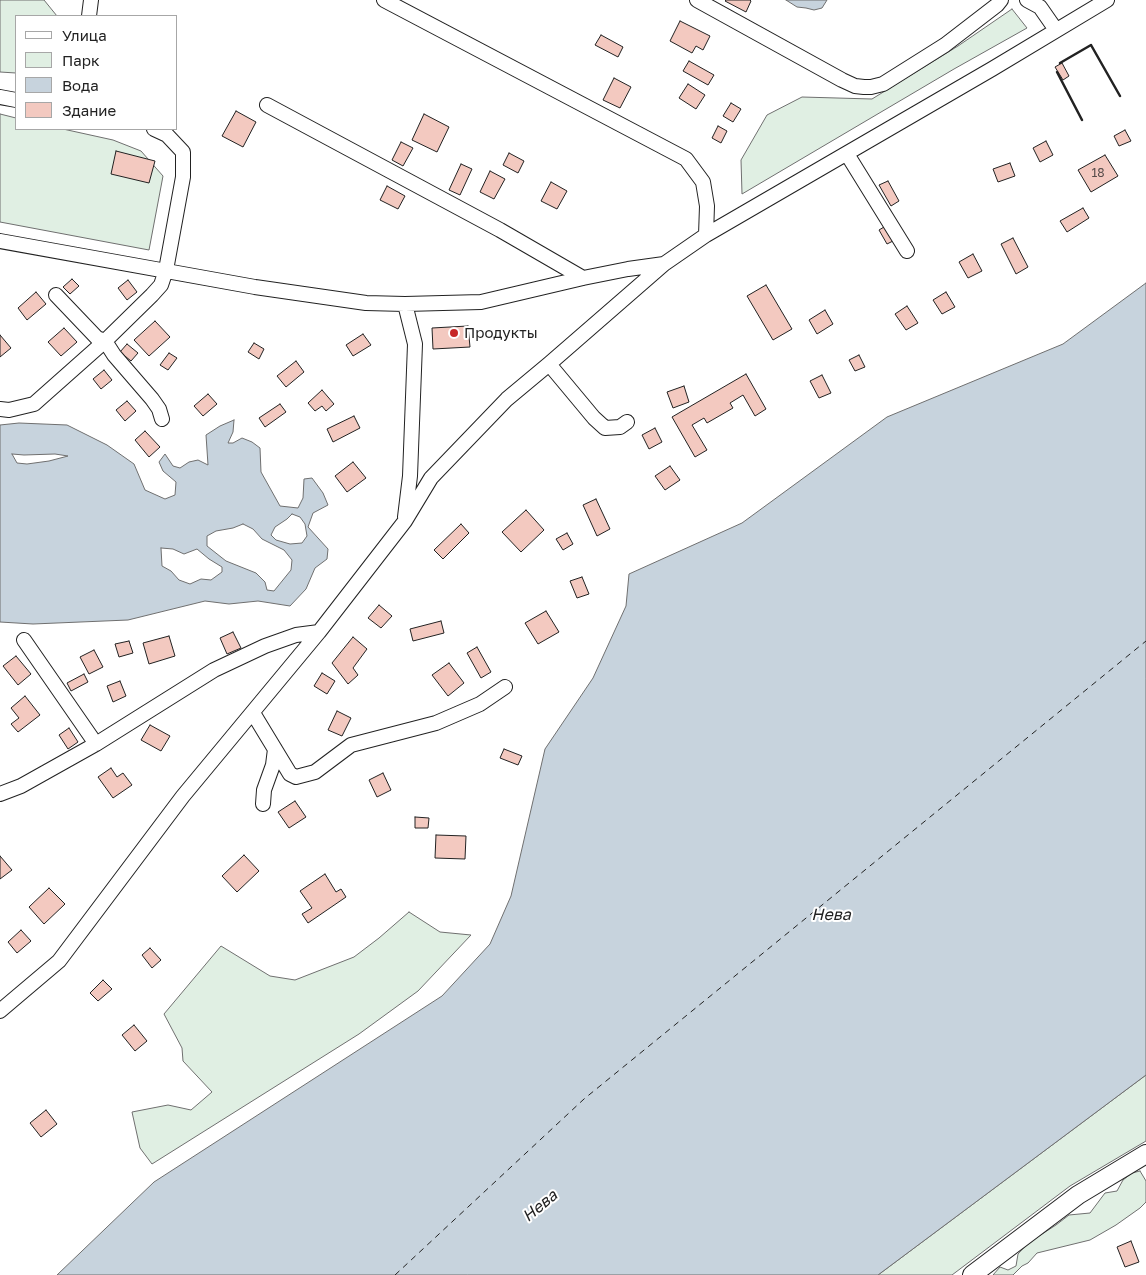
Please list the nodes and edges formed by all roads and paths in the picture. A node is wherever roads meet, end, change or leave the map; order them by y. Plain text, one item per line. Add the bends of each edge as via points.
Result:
1 (91, 0) edge
2 (384, 0) edge
3 (697, 0) edge
4 (1001, 0) edge
5 (1027, 0) edge
6 (1107, 0) edge
7 (89, 15) edge
8 (1056, 30) junction
9 (0, 97) edge
10 (15, 100) edge
11 (267, 105) dead end
12 (156, 130) edge
13 (847, 154) junction
14 (706, 235) junction
15 (0, 241) edge
16 (907, 251) dead end
17 (664, 264) junction
18 (166, 270) junction
19 (583, 278) junction
20 (56, 295) dead end
21 (405, 304) junction
22 (104, 341) junction
23 (549, 364) junction
24 (0, 408) edge
25 (162, 418) dead end
26 (627, 422) dead end
27 (405, 521) junction
28 (319, 632) junction
29 (24, 640) dead end
30 (505, 687) dead end
31 (253, 713) junction
32 (96, 744) junction
33 (275, 749) junction
34 (0, 794) edge
35 (263, 804) dead end
36 (0, 1012) edge
37 (1146, 1154) edge
38 (972, 1275) edge

1 - 7 street
2 - 14 street via 686,159 703,182
3 - 4 street via 842,80 855,86 871,87 883,84 930,55
5 - 8 street via 1040,7
6 - 8 street
8 - 13 street
9 - 10 street
11 - 19 street
12 - 18 street via 167,135 183,152 183,177
13 - 14 street
13 - 16 street
14 - 17 street
15 - 18 street
17 - 19 street
17 - 23 street
18 - 21 street via 366,303
18 - 22 street via 152,295
19 - 21 street via 481,302
20 - 22 street via 96,338
21 - 27 street via 415,344
22 - 24 street via 34,404 9,410
22 - 25 street via 152,399
23 - 26 street via 605,428 620,427
23 - 27 street via 507,399 431,478
27 - 28 street
28 - 31 street
28 - 32 street via 265,646 214,670
29 - 32 street
30 - 33 street via 480,704 436,723 351,746 315,772 296,777 290,774
31 - 33 street
31 - 36 street via 183,796 59,960
32 - 34 street via 21,786
33 - 35 street
37 - 38 main road via 1078,1195

